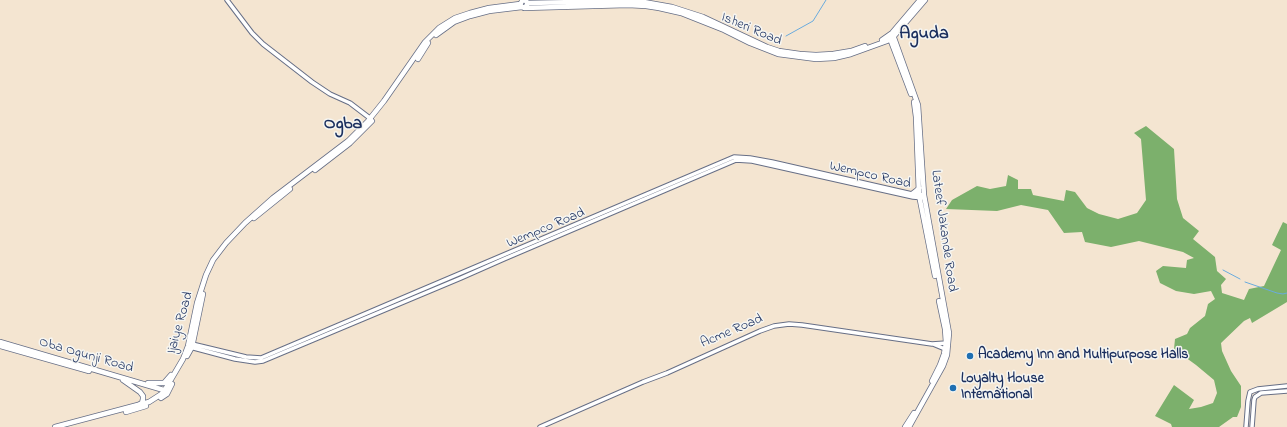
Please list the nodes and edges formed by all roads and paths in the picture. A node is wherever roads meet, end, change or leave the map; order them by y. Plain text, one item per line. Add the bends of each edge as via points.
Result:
1 (227, 0) edge
2 (920, 0) edge
3 (925, 0) edge
4 (522, 3) edge
5 (902, 27) junction
6 (892, 36) junction
7 (421, 51) joint
8 (901, 56) junction
9 (372, 119) junction
10 (772, 164) junction
11 (919, 188) junction
12 (912, 194) junction
13 (922, 197) junction
14 (0, 342) edge
15 (947, 343) junction
16 (932, 344) junction
17 (190, 345) junction
18 (0, 346) edge
19 (946, 349) junction
20 (42, 356) junction
21 (177, 370) junction
22 (103, 374) junction
23 (123, 380) junction
24 (141, 383) junction
25 (1287, 386) edge
26 (1287, 390) edge
27 (166, 392) junction
28 (138, 405) junction
29 (72, 425) edge
30 (55, 427) edge
31 (64, 427) edge
32 (540, 427) edge
33 (905, 427) edge
34 (909, 427) edge
35 (1246, 427) edge
36 (1252, 427) edge

1 - 9 street via 263,44 312,82 350,103
2 - 6 main road, Isheri Road
3 - 5 main road, Isheri Road
4 - 6 main road, Isheri Road via 638,2 681,11 720,25 767,47 800,54 842,53
4 - 7 main road, Isheri Road via 489,8 455,18 439,28
5 - 6 main road, Isheri Road
5 - 8 main road via 898,37
6 - 8 main road, Lateef Jakande Road
6 - 11 main road, Lateef Jakande Road via 915,105
7 - 9 main road, Ijaiye Road
8 - 13 main road, Lateef Jakande Road via 918,105
9 - 17 main road, Ijaiye Road via 350,143 284,193 228,244 217,259 206,285
10 - 12 street, Wempco Road
10 - 13 street, Wempco Road
10 - 17 street, Wempco Road via 741,160 730,162 263,361 235,359
11 - 12 main road
11 - 13 main road, Lateef Jakande Road
12 - 13 street, Wempco Road
13 - 15 main road, Lateef Jakande Road
14 - 20 main road, Oba Ogunji Road
15 - 16 street, Acme Road
15 - 19 main road, Lateef Jakande Road
16 - 19 street
16 - 32 street, Acme Road via 802,325 774,326
17 - 21 main road, Ijaiye Road
17 - 27 main road, Ijaiye Road
18 - 20 main road, Oba Ogunji Road
19 - 33 main road, Lateef Jakande Road via 940,365
19 - 34 main road, Lateef Jakande Road via 943,366
20 - 22 main road, Oba Ogunji Road
21 - 24 main road via 164,382
21 - 27 main road, Ijaiye Road
22 - 23 main road, Oba Ogunji Road
22 - 24 main road, Oba Ogunji Road
23 - 27 main road, Oba Ogunji Road
23 - 28 main road via 140,392 143,399
24 - 27 main road, Oba Ogunji Road
25 - 35 street via 1252,390 1249,395
26 - 36 street via 1257,395 1254,400
27 - 28 main road
27 - 29 main road via 159,400 138,409
28 - 29 main road
29 - 30 main road
29 - 31 main road

